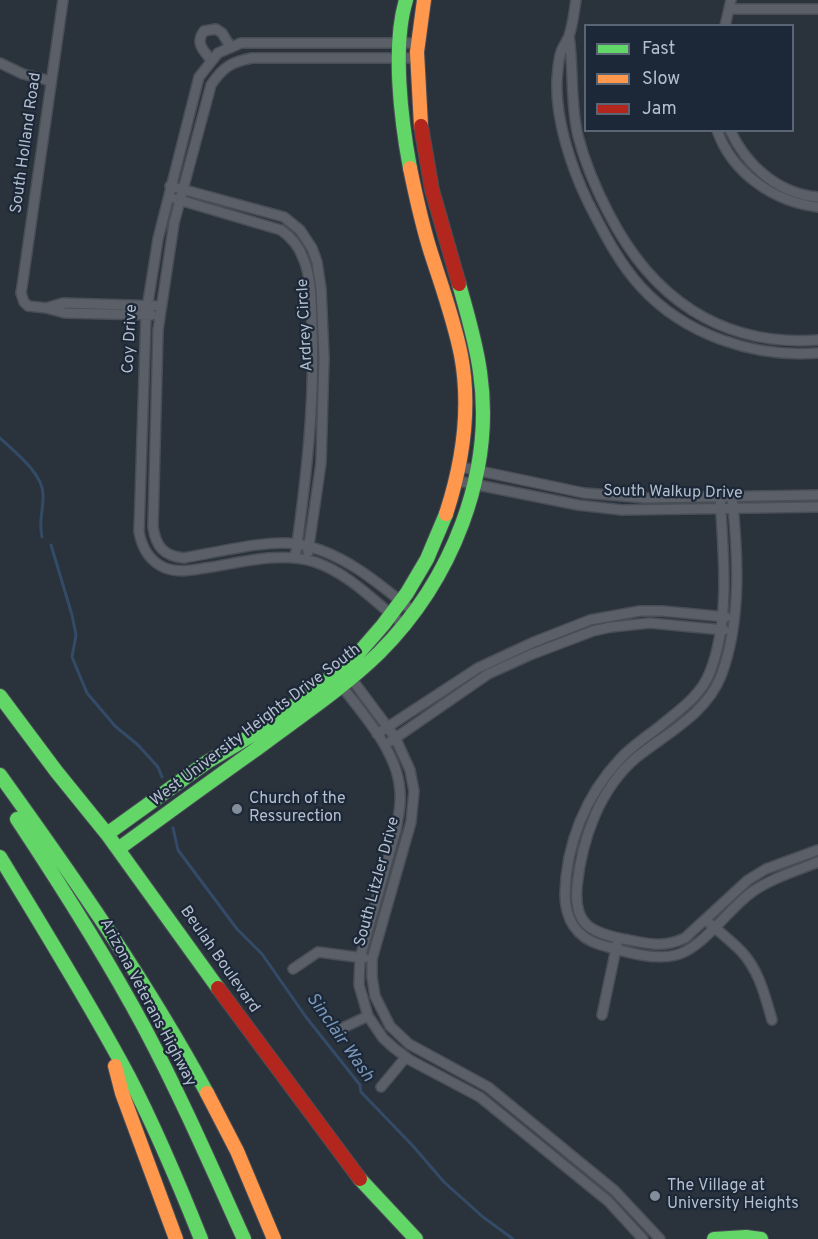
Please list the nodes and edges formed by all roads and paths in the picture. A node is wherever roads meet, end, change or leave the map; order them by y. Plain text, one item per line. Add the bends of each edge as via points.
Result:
1 (63, 0) edge
2 (406, 0) edge
3 (424, 0) edge
4 (576, 0) edge
5 (730, 4) edge
6 (818, 9) edge
7 (725, 24) edge
8 (569, 36) junction
9 (400, 43) junction
10 (418, 43) junction
11 (230, 46) junction
12 (400, 57) junction
13 (417, 58) junction
14 (211, 60) junction
15 (0, 63) edge
16 (51, 81) junction
17 (718, 132) edge
18 (731, 132) edge
19 (170, 186) junction
20 (183, 190) junction
21 (168, 197) junction
22 (818, 197) edge
23 (180, 201) junction
24 (818, 207) edge
25 (680, 302) junction
26 (147, 310) junction
27 (160, 311) junction
28 (672, 313) junction
29 (818, 340) edge
30 (818, 353) edge
31 (459, 474) junction
32 (475, 477) junction
33 (818, 495) edge
34 (720, 496) junction
35 (732, 496) junction
36 (818, 507) edge
37 (721, 509) junction
38 (733, 509) junction
39 (297, 544) junction
40 (309, 547) junction
41 (165, 554) junction
42 (295, 558) junction
43 (306, 560) junction
44 (161, 566) junction
45 (401, 602) junction
46 (415, 613) junction
47 (391, 615) junction
48 (722, 616) junction
49 (734, 618) junction
50 (404, 625) junction
51 (720, 630) junction
52 (732, 631) junction
53 (342, 678) junction
54 (0, 696) edge
55 (388, 727) junction
56 (377, 734) junction
57 (395, 737) junction
58 (384, 746) junction
59 (0, 775) edge
60 (0, 795) edge
61 (107, 834) junction
62 (117, 849) junction
63 (818, 850) edge
64 (0, 857) edge
65 (818, 862) edge
66 (705, 919) junction
67 (713, 926) junction
68 (619, 938) junction
69 (616, 949) junction
70 (360, 958) junction
71 (372, 959) junction
72 (292, 969) dead end
73 (368, 1016) junction
74 (602, 1016) dead end
75 (772, 1020) dead end
76 (336, 1031) dead end
77 (111, 1047) junction
78 (406, 1057) junction
79 (381, 1087) dead end
80 (256, 1196) junction
81 (176, 1239) edge
82 (201, 1239) edge
83 (244, 1239) edge
84 (274, 1239) edge
85 (284, 1239) edge
86 (416, 1239) edge
87 (643, 1239) edge
88 (660, 1239) edge
89 (714, 1239) edge
90 (760, 1239) edge

1 - 16 street, South Holland Road
2 - 9 main road, West University Heights Drive South
3 - 10 main road, West University Heights Drive South
4 - 8 street
5 - 6 street
5 - 7 street
8 - 25 street via 574,111 593,181 633,256
8 - 28 street via 560,53 557,80 563,127 579,183 624,266 641,287
9 - 10 street
9 - 11 street
9 - 12 main road, West University Heights Drive South
10 - 13 main road, West University Heights Drive South
11 - 14 street, Coy Drive
11 - 14 street via 216,29 204,31 199,43
12 - 13 street, Coy Drive
12 - 20 street, Coy Drive via 269,56 244,60 221,70 211,85
12 - 31 main road, West University Heights Drive South via 412,181 463,367 466,413
13 - 32 main road, West University Heights Drive South via 420,120 434,203 478,356 483,415
14 - 19 street, Coy Drive via 196,87
15 - 16 street
16 - 26 street, South Holland Road via 21,292 24,302 65,313
17 - 24 street via 739,167 760,185 786,200
18 - 22 street via 757,170 790,190
19 - 20 street, Ardrey Circle
19 - 21 street, Coy Drive
20 - 23 street, Coy Drive
20 - 40 street, Ardrey Circle via 284,217 300,230 317,262 324,358 323,423
21 - 23 street, Ardrey Circle
21 - 26 street, Coy Drive
23 - 27 street, Coy Drive
23 - 39 street, Ardrey Circle via 281,230 303,255 310,299 313,392
25 - 28 street
25 - 29 street via 743,334 769,340
26 - 27 street, South Holland Road
26 - 44 street, Coy Drive via 139,532 144,549
27 - 41 street, Coy Drive via 153,527 154,538
28 - 30 street via 733,344 779,354
31 - 32 street, South Walkup Drive
31 - 32 street, South Walkup Drive
31 - 45 main road, West University Heights Drive South via 441,532
32 - 34 street, South Walkup Drive via 646,498
32 - 37 street, South Walkup Drive via 578,505 622,510
32 - 46 main road, West University Heights Drive South via 450,555
33 - 35 street, South Walkup Drive
34 - 35 street, South Walkup Drive
34 - 37 street
35 - 38 street
36 - 38 street, South Walkup Drive
37 - 38 street, South Walkup Drive
37 - 48 street
38 - 49 street
39 - 40 street
39 - 41 street via 280,543 184,558
39 - 42 street, Ardrey Circle
40 - 43 street, Ardrey Circle
40 - 45 street via 333,555
41 - 44 street
42 - 43 street
42 - 44 street via 186,571
43 - 47 street via 347,578
45 - 46 street
45 - 47 main road, West University Heights Drive South
46 - 50 main road, West University Heights Drive South
47 - 50 street
47 - 53 main road, West University Heights Drive South
48 - 49 street
48 - 51 street
48 - 55 street via 640,611 590,620 478,668
49 - 52 street
50 - 53 main road, West University Heights Drive South via 374,659
51 - 52 street
51 - 57 street via 650,623 593,631 488,674
51 - 69 street via 710,673 699,692 621,757 580,818 567,866 565,906 584,938
52 - 68 street via 713,693 689,718 622,771 605,795 586,838 577,887 579,916 598,932
53 - 55 street, South Litzler Drive
53 - 56 street, South Litzler Drive
53 - 61 main road, West University Heights Drive South via 223,751
53 - 62 main road, West University Heights Drive South
54 - 61 main road, Beulah Boulevard
55 - 56 street
55 - 57 street, South Litzler Drive
56 - 58 street, South Litzler Drive
57 - 58 street
57 - 71 street, South Litzler Drive via 410,770 414,808
58 - 70 street, South Litzler Drive via 397,771 400,811
59 - 80 main road via 92,905 154,1002 204,1086
60 - 83 main road, Arizona Veterans Highway via 119,980
61 - 62 main road, Beulah Boulevard
62 - 86 main road, Beulah Boulevard via 367,1188
63 - 66 street via 766,869
64 - 77 main road
65 - 67 street via 753,891
66 - 67 street
66 - 68 street via 673,944
67 - 69 street via 698,943 675,956
67 - 75 street via 753,967
68 - 69 street
69 - 74 street
70 - 71 street
70 - 72 street via 318,952
70 - 73 street, South Litzler Drive via 359,985
71 - 88 street, South Litzler Drive via 375,996 390,1026 409,1044 488,1087 615,1191
73 - 76 street
73 - 78 street, South Litzler Drive via 383,1038
77 - 81 main road via 122,1093
77 - 82 main road via 164,1149
78 - 79 street
78 - 87 street, South Litzler Drive via 487,1102 608,1201
80 - 84 main road
80 - 85 main road via 270,1211
89 - 90 main road

